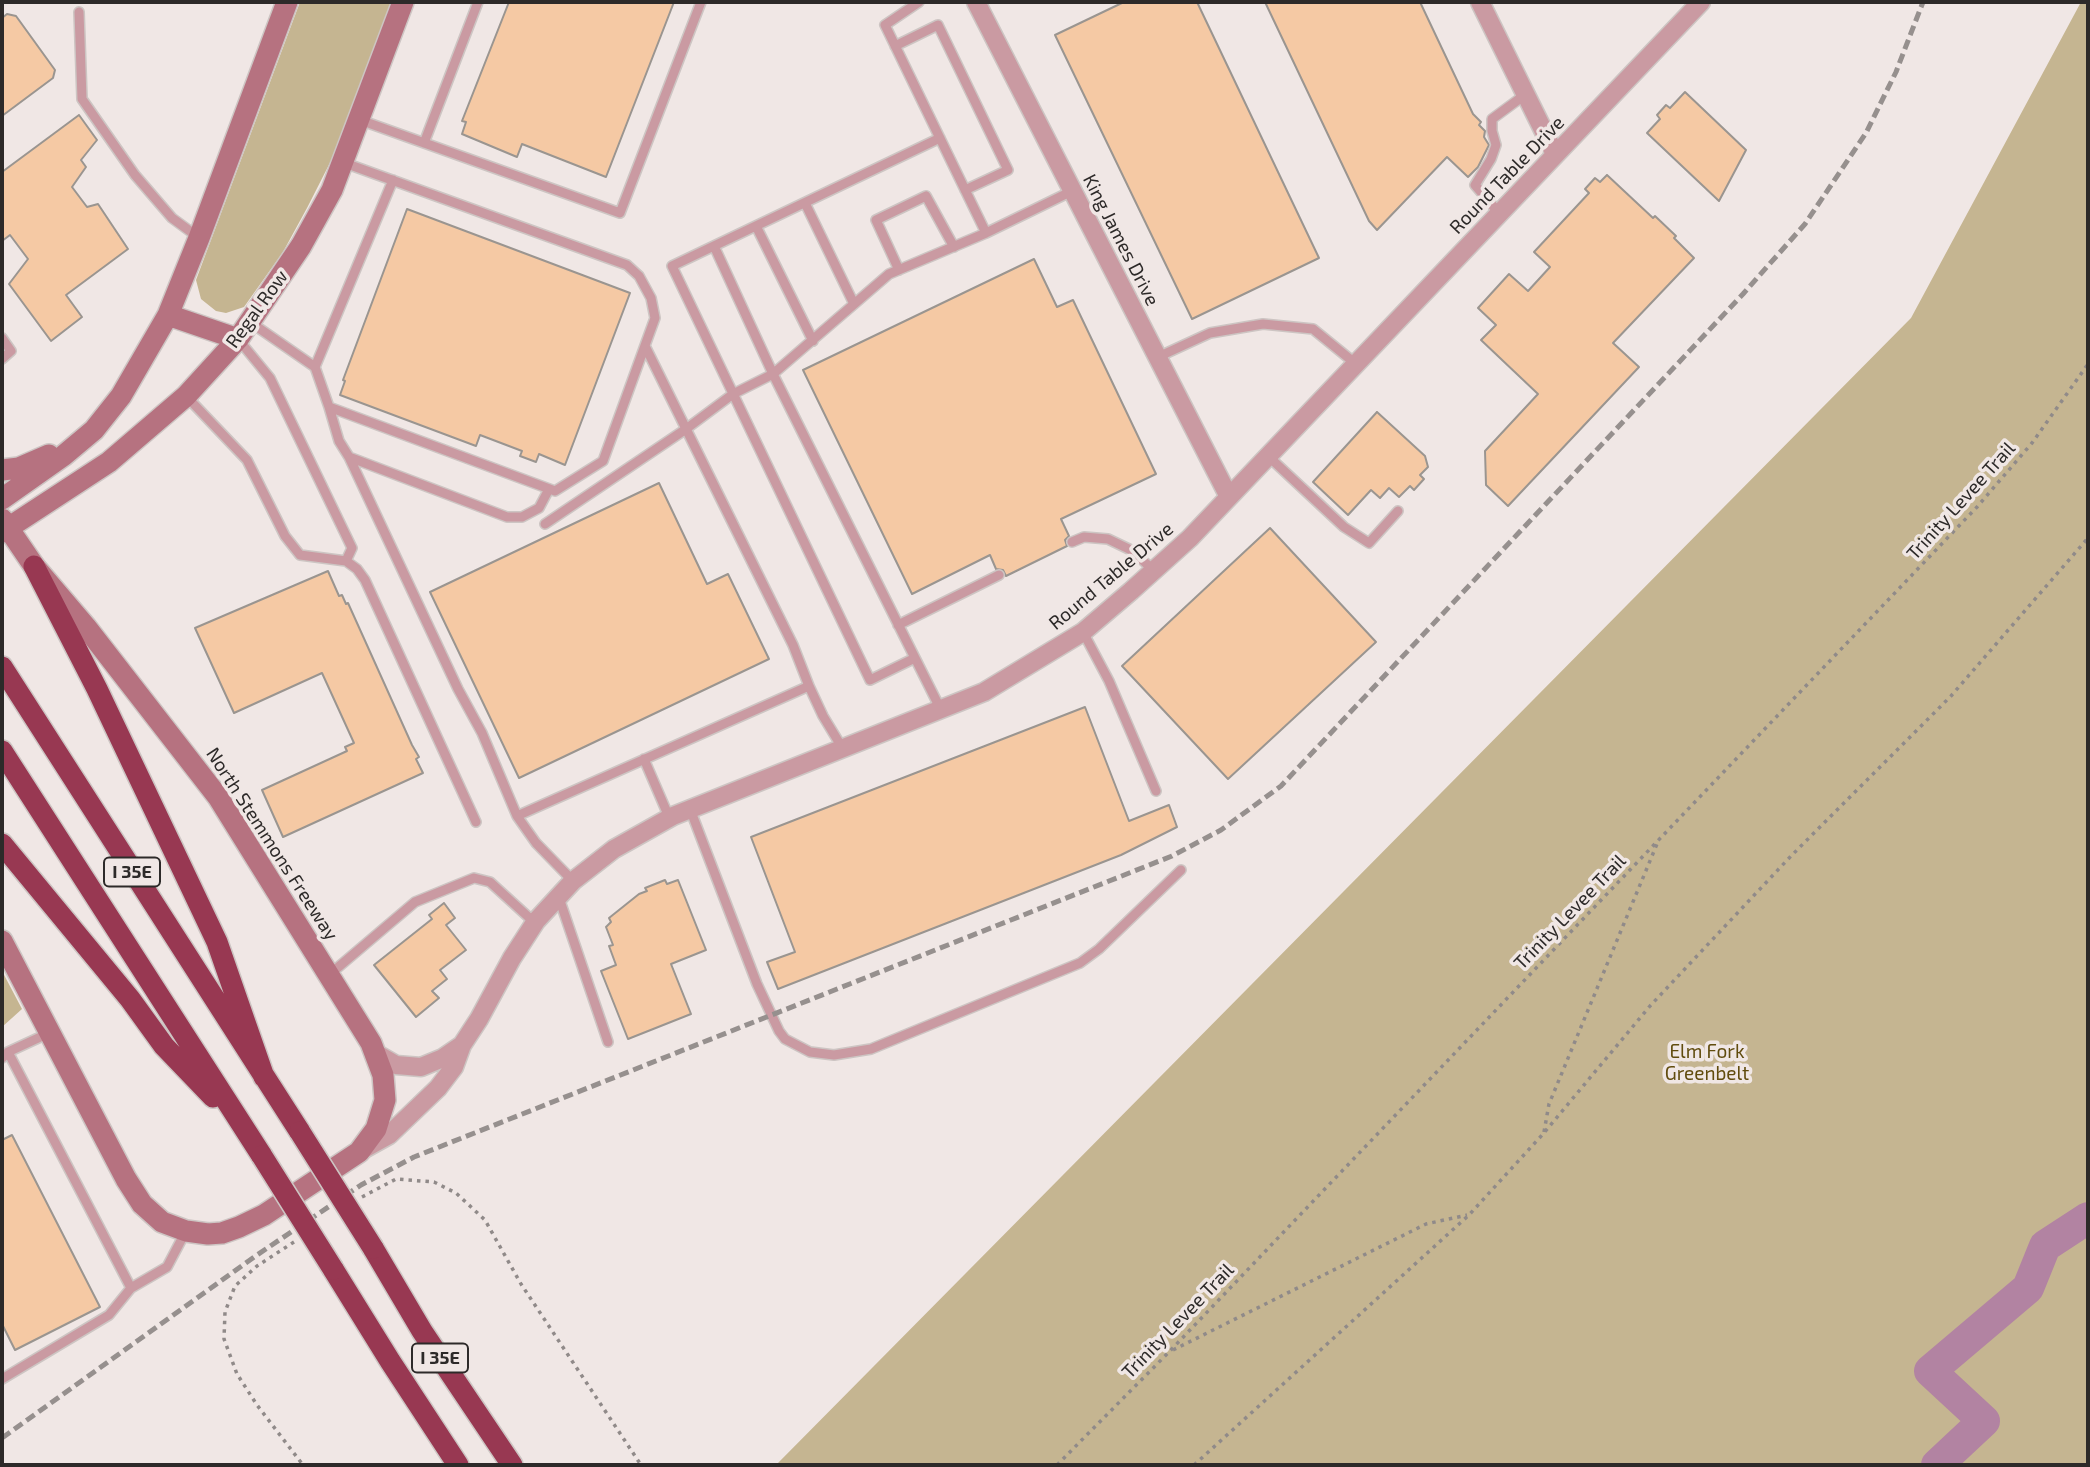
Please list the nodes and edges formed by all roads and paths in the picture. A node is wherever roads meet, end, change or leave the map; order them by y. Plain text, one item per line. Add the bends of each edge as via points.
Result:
1 (287, 2) edge
2 (403, 2) edge
3 (478, 2) edge
4 (701, 2) edge
5 (919, 2) edge
6 (976, 2) edge
7 (1480, 2) edge
8 (1701, 2) edge
9 (79, 12) dead end
10 (895, 46) junction
11 (1526, 94) junction
12 (358, 120) junction
13 (940, 138) junction
14 (424, 143) junction
15 (1555, 154) junction
16 (342, 162) junction
17 (393, 180) junction
18 (965, 190) junction
19 (1072, 191) junction
20 (805, 203) junction
21 (1499, 213) junction
22 (756, 226) junction
23 (986, 233) junction
24 (199, 238) junction
25 (714, 246) junction
26 (954, 247) junction
27 (900, 270) junction
28 (854, 304) junction
29 (168, 315) junction
30 (244, 330) junction
31 (2, 338) edge
32 (813, 341) junction
33 (645, 346) junction
34 (1158, 357) junction
35 (2, 359) edge
36 (1356, 364) junction
37 (2088, 364) edge
38 (315, 367) junction
39 (774, 374) junction
40 (733, 394) junction
41 (186, 396) junction
42 (329, 407) junction
43 (686, 429) junction
44 (94, 430) junction
45 (1268, 456) junction
46 (349, 457) junction
47 (2, 470) edge
48 (549, 489) junction
49 (1229, 497) junction
50 (2, 499) edge
51 (1398, 511) dead end
52 (545, 524) dead end
53 (4, 526) edge
54 (2088, 538) edge
55 (1072, 542) dead end
56 (346, 561) junction
57 (34, 566) junction
58 (1154, 571) junction
59 (999, 575) dead end
60 (898, 625) junction
61 (1083, 632) junction
62 (915, 658) junction
63 (2, 667) edge
64 (809, 686) junction
65 (941, 710) junction
66 (843, 748) junction
67 (2, 751) edge
68 (644, 760) junction
69 (1156, 791) dead end
70 (690, 809) junction
71 (517, 816) junction
72 (669, 817) junction
73 (476, 822) dead end
74 (1659, 839) junction
75 (2, 844) edge
76 (1181, 870) dead end
77 (573, 881) junction
78 (558, 896) junction
79 (535, 923) junction
80 (2, 941) edge
81 (329, 975) junction
82 (50, 1032) junction
83 (608, 1042) dead end
84 (462, 1045) junction
85 (377, 1054) junction
86 (5, 1055) edge
87 (264, 1077) junction
88 (247, 1133) junction
89 (1544, 1134) junction
90 (359, 1152) junction
91 (1469, 1215) junction
92 (186, 1231) junction
93 (131, 1288) junction
94 (1168, 1353) junction
95 (2, 1379) edge
96 (458, 1465) edge
97 (512, 1465) edge
98 (1058, 1465) edge
99 (1194, 1465) edge

1 - 24 main road
2 - 12 main road, Regal Row
3 - 14 lane
4 - 14 lane via 620,213
5 - 10 lane via 885,25
6 - 19 street, King James Drive
7 - 11 street
8 - 15 street, Round Table Drive
9 - 24 lane via 82,99 142,183 172,218
10 - 13 lane
10 - 18 lane via 938,25 1008,170
11 - 15 street
11 - 21 lane via 1492,119 1496,145 1475,185
12 - 14 lane
12 - 16 main road, Regal Row
13 - 18 lane
13 - 20 lane
15 - 21 street, Round Table Drive
16 - 17 lane
16 - 30 main road, Regal Row via 301,246
17 - 33 lane via 627,265 651,298 655,318
17 - 38 lane
18 - 23 lane
19 - 23 lane
19 - 34 street, King James Drive
20 - 22 lane
20 - 28 lane
21 - 36 street, Round Table Drive
22 - 25 lane
22 - 32 lane
23 - 26 lane
24 - 29 main road
25 - 39 lane
25 - 40 lane via 672,266
26 - 27 lane
26 - 27 lane via 926,196 876,220
27 - 28 lane
28 - 32 lane
29 - 30 main road
29 - 44 main road via 121,396
30 - 38 lane
30 - 41 main road, Regal Row
30 - 56 lane via 352,548
31 - 35 lane via 11,351
32 - 39 lane
33 - 43 lane
33 - 48 lane via 603,461 555,491
34 - 36 lane via 1210,333 1263,324 1313,329
34 - 49 street, King James Drive
36 - 45 street, Round Table Drive
37 - 74 path, Trinity Levee Trail via 2032,443 1977,507
38 - 42 lane
39 - 40 lane
39 - 60 lane
40 - 43 lane
40 - 62 lane via 870,680
41 - 53 main road, Regal Row via 108,462
41 - 56 lane via 247,460 285,536 300,555
42 - 46 lane
42 - 48 lane
43 - 52 lane
43 - 64 lane
44 - 47 main road via 38,461
44 - 50 main road
45 - 49 street, Round Table Drive
45 - 51 lane via 1344,527 1369,542
46 - 48 lane via 507,517 522,517 539,508
46 - 71 lane
49 - 58 street, Round Table Drive
53 - 57 main road, North Stemmons Freeway
54 - 89 path via 1951,696 1650,1006
55 - 58 lane via 1084,537 1108,540 1133,551
56 - 73 lane via 365,580
57 - 81 main road, North Stemmons Freeway via 205,779
57 - 87 highway via 217,942
58 - 61 street, Round Table Drive
59 - 60 lane
60 - 62 lane
61 - 65 street, Round Table Drive via 1003,681
61 - 69 lane
62 - 65 lane
63 - 87 highway, I 35E
64 - 66 lane
64 - 68 lane
65 - 66 street, Round Table Drive
66 - 70 street, Round Table Drive
67 - 88 highway, I 35E
68 - 71 lane
68 - 72 lane
70 - 72 street, Round Table Drive
70 - 76 lane via 779,1031 810,1052 834,1055 871,1049 1080,963
71 - 77 lane
72 - 77 street, Round Table Drive via 614,849
74 - 89 path via 1549,1104
74 - 94 path, Trinity Levee Trail
75 - 88 highway via 164,1046
77 - 78 street, Round Table Drive
78 - 79 street, Round Table Drive
78 - 83 lane
79 - 81 lane via 490,882 474,878 415,902
79 - 84 street, Round Table Drive
80 - 82 main road, North Stemmons Freeway
81 - 85 main road, North Stemmons Freeway
82 - 86 lane
82 - 92 main road, North Stemmons Freeway via 134,1194 156,1217
84 - 85 street, Round Table Drive via 421,1067 397,1065
84 - 90 street, Round Table Drive via 454,1067 422,1104 389,1135
85 - 90 main road, North Stemmons Freeway via 384,1100 376,1129
86 - 93 lane
87 - 97 highway, I 35E, bridge
88 - 96 highway, I 35E, bridge
89 - 91 path
90 - 92 main road, North Stemmons Freeway via 252,1221 222,1233
91 - 94 path via 1426,1224
91 - 99 path
92 - 93 lane via 167,1267
93 - 95 lane via 109,1315
94 - 98 path, Trinity Levee Trail

